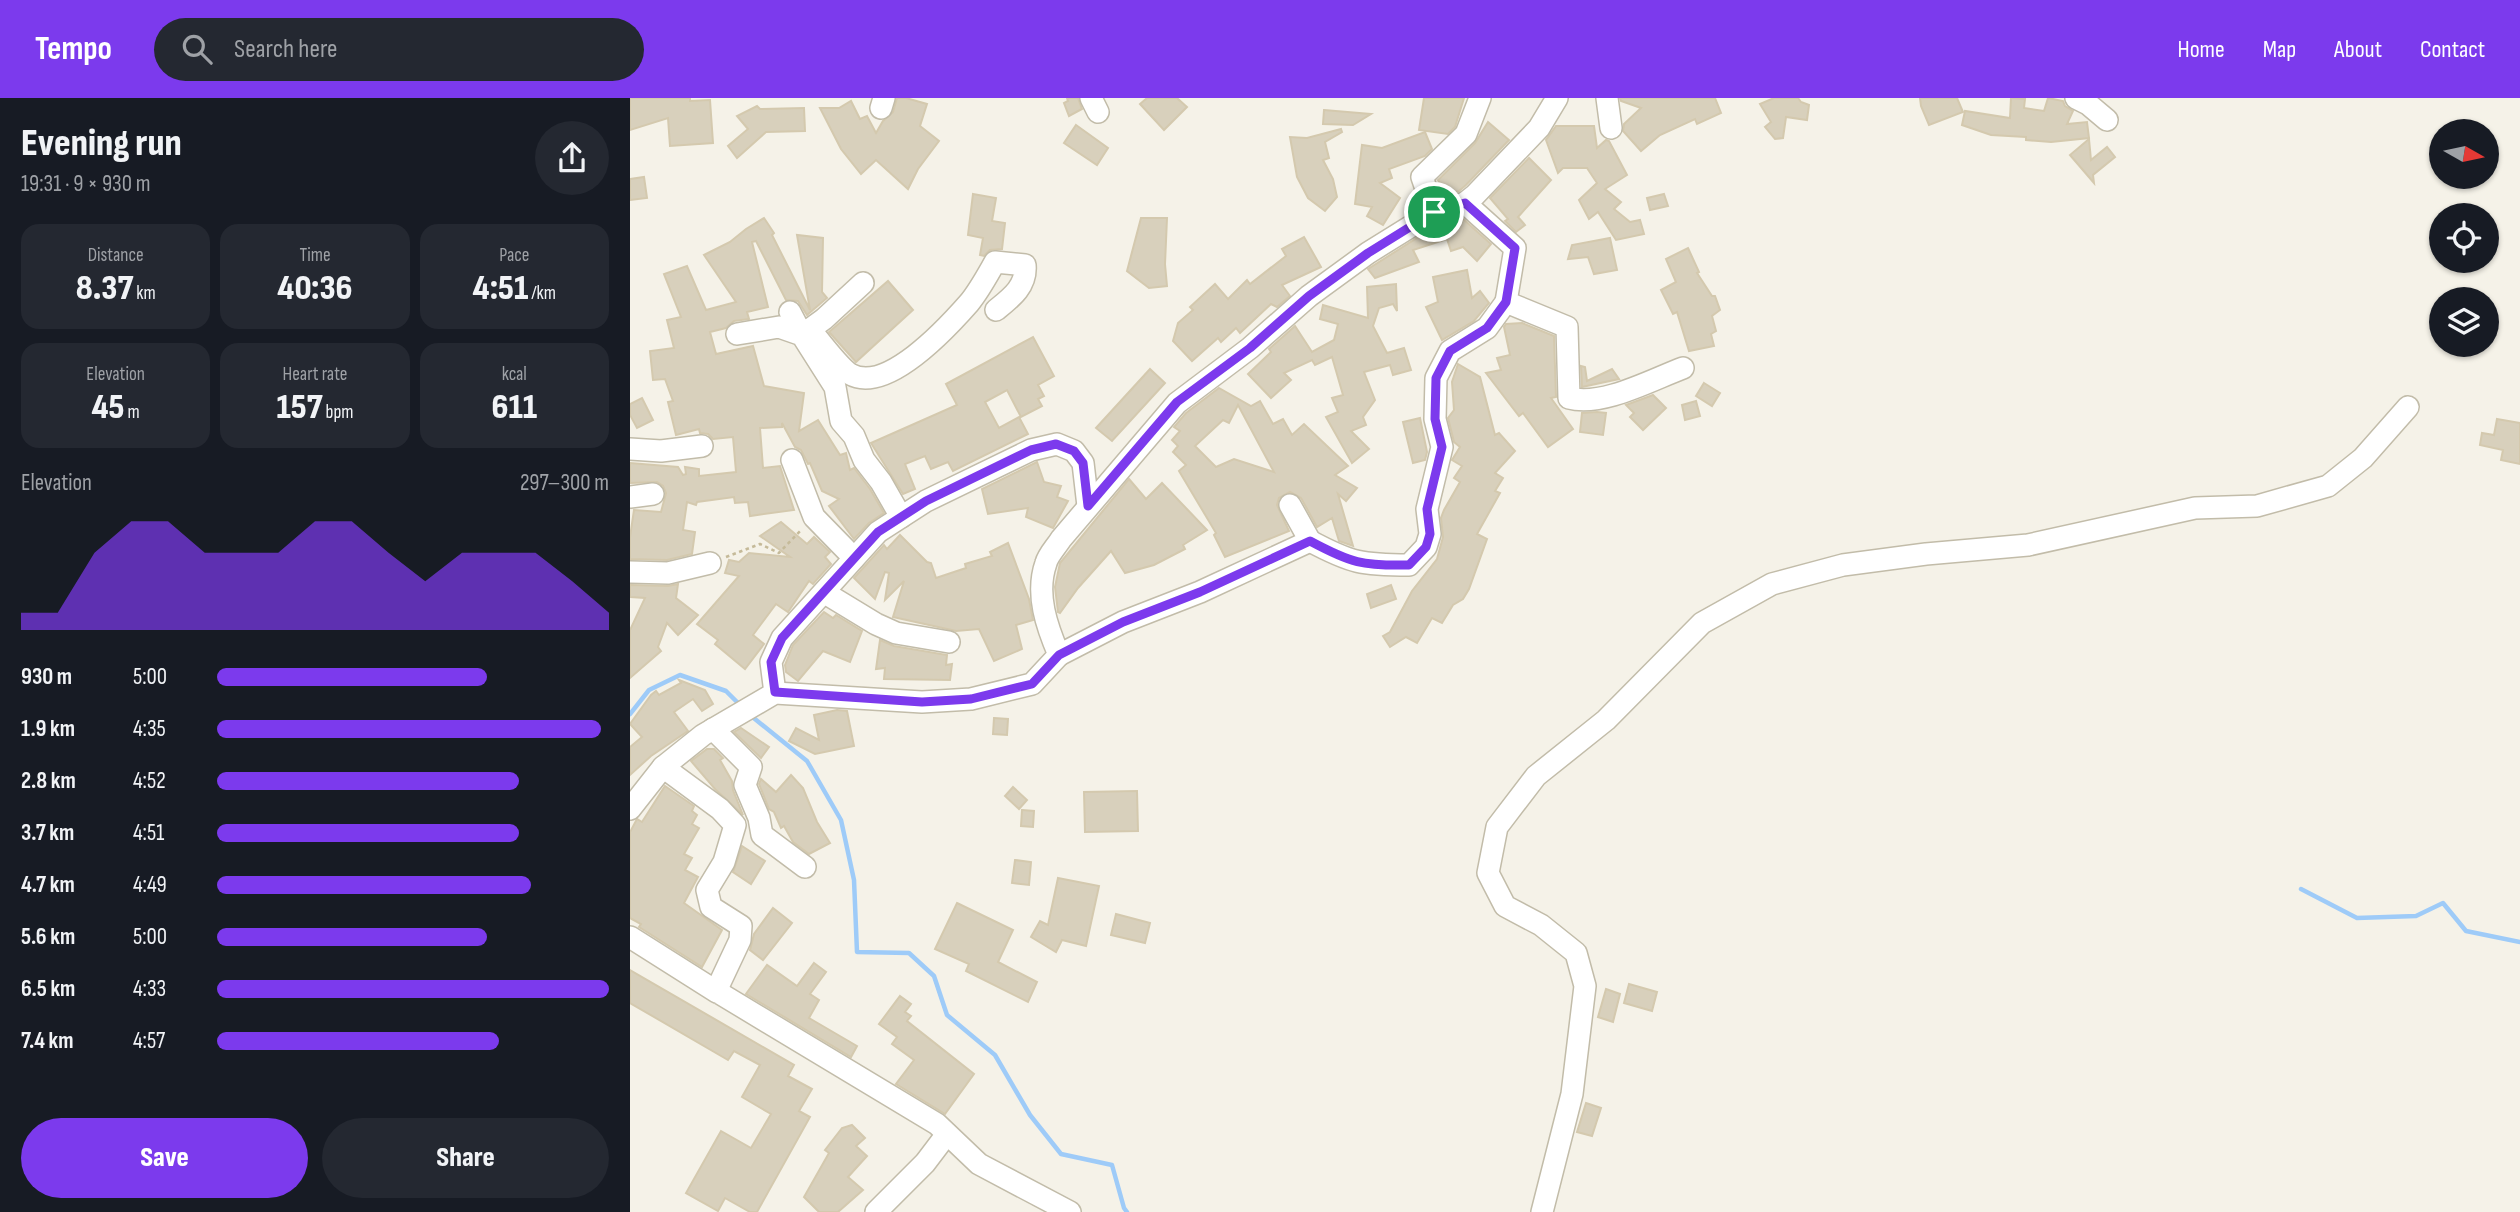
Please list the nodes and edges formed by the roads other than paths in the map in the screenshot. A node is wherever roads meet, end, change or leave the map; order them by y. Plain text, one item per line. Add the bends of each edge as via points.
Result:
1 (1480, 98) edge
2 (1557, 98) edge
3 (1607, 98) edge
4 (2076, 98) edge
5 (2107, 120) dead end
6 (1611, 128) dead end
7 (1465, 203) junction
8 (1434, 212) junction
9 (863, 283) dead end
10 (1506, 302) junction
11 (996, 310) dead end
12 (790, 313) dead end
13 (806, 332) junction
14 (737, 334) dead end
15 (1450, 351) junction
16 (1426, 354) dead end
17 (1683, 368) dead end
18 (2408, 407) dead end
19 (702, 446) dead end
20 (630, 449) edge
21 (792, 460) dead end
22 (653, 494) dead end
23 (630, 497) edge
24 (1290, 505) dead end
25 (1088, 506) junction
26 (901, 517) junction
27 (1310, 541) junction
28 (855, 558) junction
29 (710, 563) road end
30 (630, 572) edge
31 (825, 593) junction
32 (949, 642) dead end
33 (1059, 655) junction
34 (775, 692) junction
35 (723, 724) junction
36 (663, 767) junction
37 (630, 809) edge
38 (734, 825) junction
39 (762, 835) junction
40 (805, 867) dead end
41 (630, 937) edge
42 (716, 991) junction
43 (947, 1134) junction
44 (876, 1212) edge
45 (1070, 1212) edge
46 (1542, 1212) edge

1 - 8 street via 1466,134 1422,177
2 - 7 street via 1539,128
3 - 6 street
4 - 5 street
7 - 8 street
7 - 10 street via 1515,248
8 - 25 street via 1309,296 1250,348 1177,402
9 - 13 street
10 - 15 street via 1487,328
10 - 17 street via 1567,327 1569,398 1580,401 1617,394
11 - 13 street via 1019,290 1025,265 995,262 970,302 913,359 867,379 849,374
12 - 13 street
13 - 14 street via 779,327
13 - 26 street via 835,387 841,421
15 - 16 street
15 - 27 street via 1436,378 1435,419 1442,447 1427,509 1430,534 1426,547 1409,565 1370,565 1343,559
18 - 46 street via 2363,458 2328,486 2257,506 2195,508 2028,545 1843,565 1772,584 1702,623 1606,720 1536,776 1497,827 1488,873 1505,906 1541,925 1576,953 1585,986 1572,1094
19 - 20 street
21 - 28 street via 814,517
22 - 23 street
24 - 27 street
25 - 26 street via 1083,463 1074,451 1056,444 1031,450
25 - 33 street via 1046,562 1042,585 1045,623
26 - 28 street via 878,532
27 - 33 street via 1123,622
28 - 31 street
29 - 30 street via 668,573
31 - 32 street via 896,633
31 - 34 street via 782,638 771,662
33 - 34 street via 1032,684 971,699 922,702
34 - 35 street
35 - 36 street
35 - 39 street via 751,767 745,785
36 - 37 street
36 - 38 street
38 - 39 street
38 - 42 street via 724,862 707,890 711,907 741,926 740,940
39 - 40 street
41 - 42 street
42 - 43 street
43 - 44 street
43 - 45 street via 979,1164

